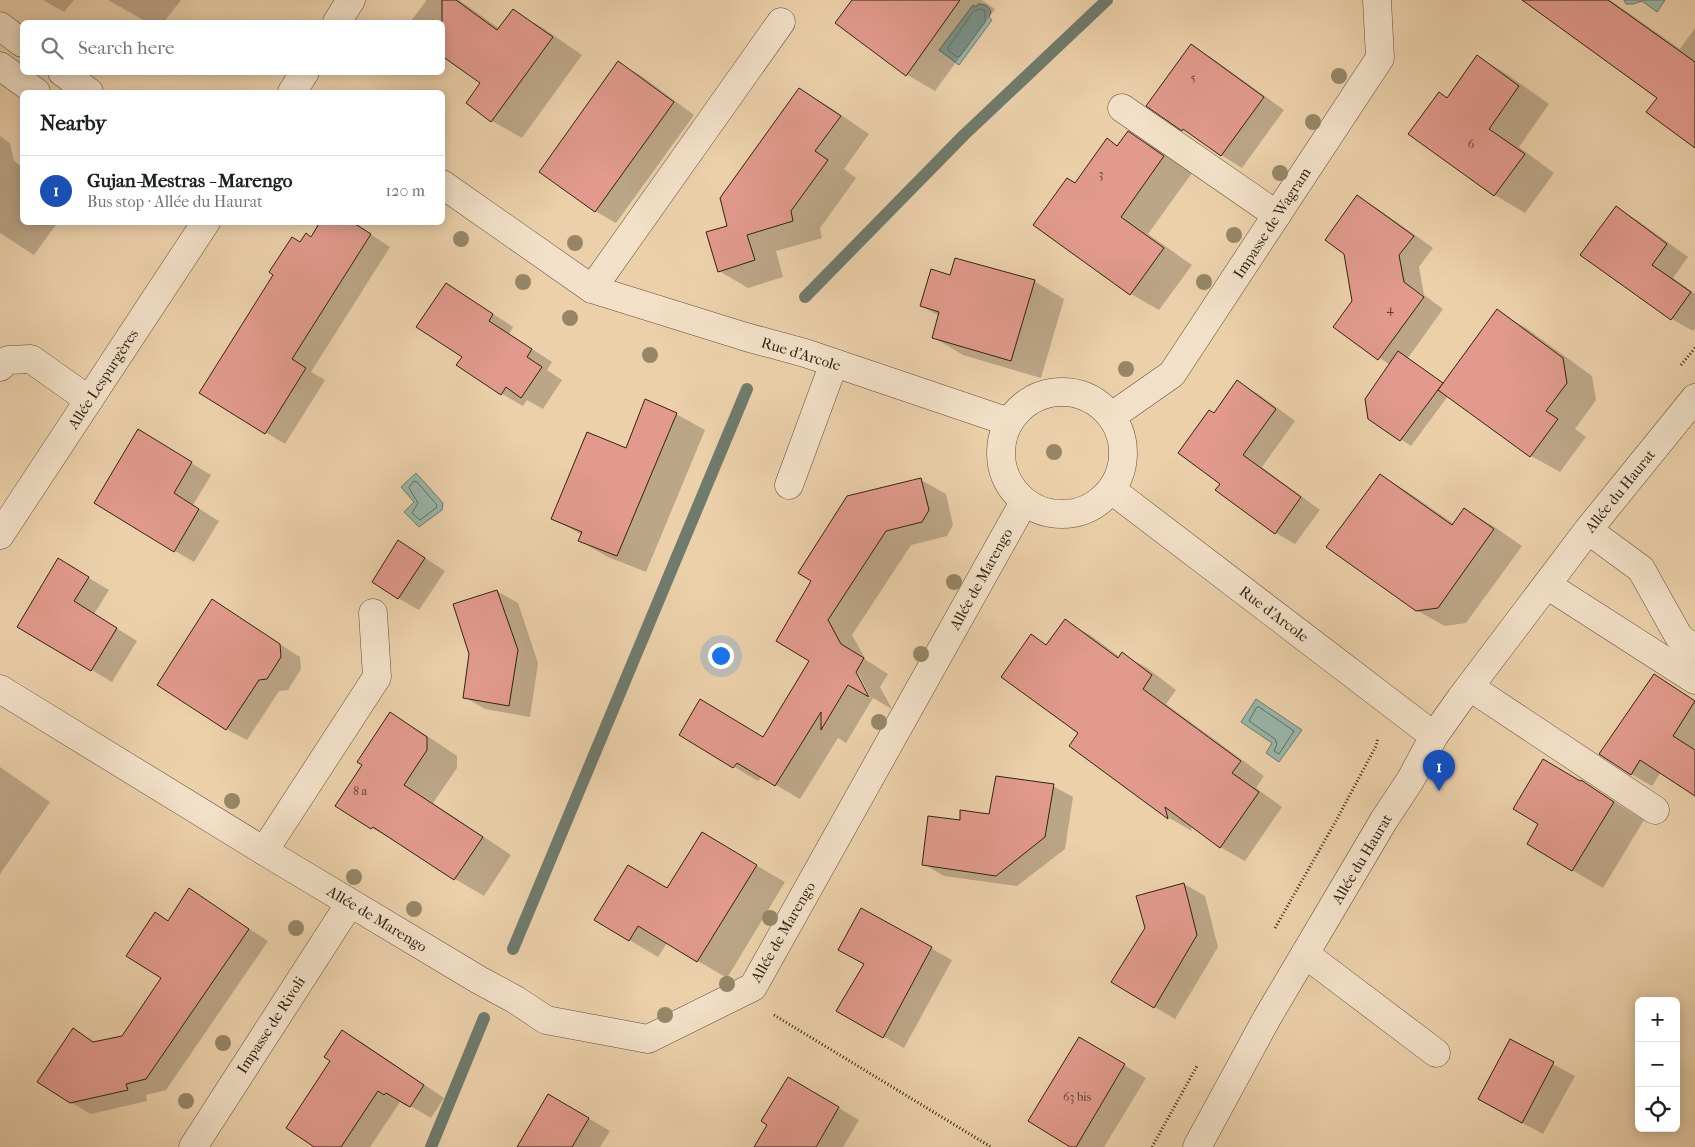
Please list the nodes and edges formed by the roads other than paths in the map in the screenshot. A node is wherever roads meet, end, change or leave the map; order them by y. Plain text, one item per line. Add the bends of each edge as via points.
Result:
1 (351, 0) edge
2 (1377, 0) edge
3 (338, 20) edge
4 (781, 22) dead end
5 (0, 26) edge
6 (20, 41) edge
7 (0, 66) edge
8 (66, 75) edge
9 (33, 90) edge
10 (86, 90) edge
11 (1122, 108) dead end
12 (445, 186) edge
13 (1277, 215) junction
14 (204, 225) edge
15 (592, 290) junction
16 (834, 363) junction
17 (0, 367) edge
18 (1695, 398) edge
19 (89, 400) junction
20 (1112, 416) junction
21 (1009, 422) junction
22 (789, 485) dead end
23 (1113, 491) junction
24 (1024, 502) junction
25 (1588, 530) junction
26 (0, 535) edge
27 (1547, 585) junction
28 (373, 613) dead end
29 (1695, 649) edge
30 (1695, 680) edge
31 (1470, 687) junction
32 (0, 689) edge
33 (1434, 736) junction
34 (1655, 810) dead end
35 (264, 851) junction
36 (350, 903) junction
37 (1305, 954) junction
38 (1436, 1053) dead end
39 (193, 1147) edge
40 (1197, 1147) edge

1 - 3 street
2 - 13 street, Impasse de Wagram via 1380,58
4 - 15 street
5 - 6 street
7 - 9 street
8 - 10 street
11 - 13 street
12 - 15 street, Rue d'Arcole
13 - 20 street, Impasse de Wagram via 1172,374
14 - 19 street, Allée Lespurgères
15 - 16 street, Rue d'Arcole
16 - 21 street, Rue d'Arcole
16 - 22 street
17 - 19 street via 8,360 31,359
18 - 25 street, Allée du Haurat
19 - 26 street, Allée Lespurgères
20 - 21 street via 1102,404 1078,393 1049,392 1026,403
20 - 23 street via 1126,455
21 - 24 street via 1000,448 1004,475
23 - 24 street via 1081,513 1054,516
23 - 33 street, Rue d'Arcole
24 - 36 street, Allée de Marengo via 753,987 648,1039 546,1020
25 - 27 street, Allée du Haurat
25 - 29 street via 1641,569 1679,637
27 - 30 street
27 - 31 street, Allée du Haurat
28 - 35 street via 377,676
31 - 33 street, Allée du Haurat
31 - 34 street
32 - 35 street, Allée de Marengo
33 - 37 street, Allée du Haurat
35 - 36 street, Allée de Marengo
36 - 39 street, Impasse de Rivoli
37 - 38 street
37 - 40 street, Allée du Haurat

